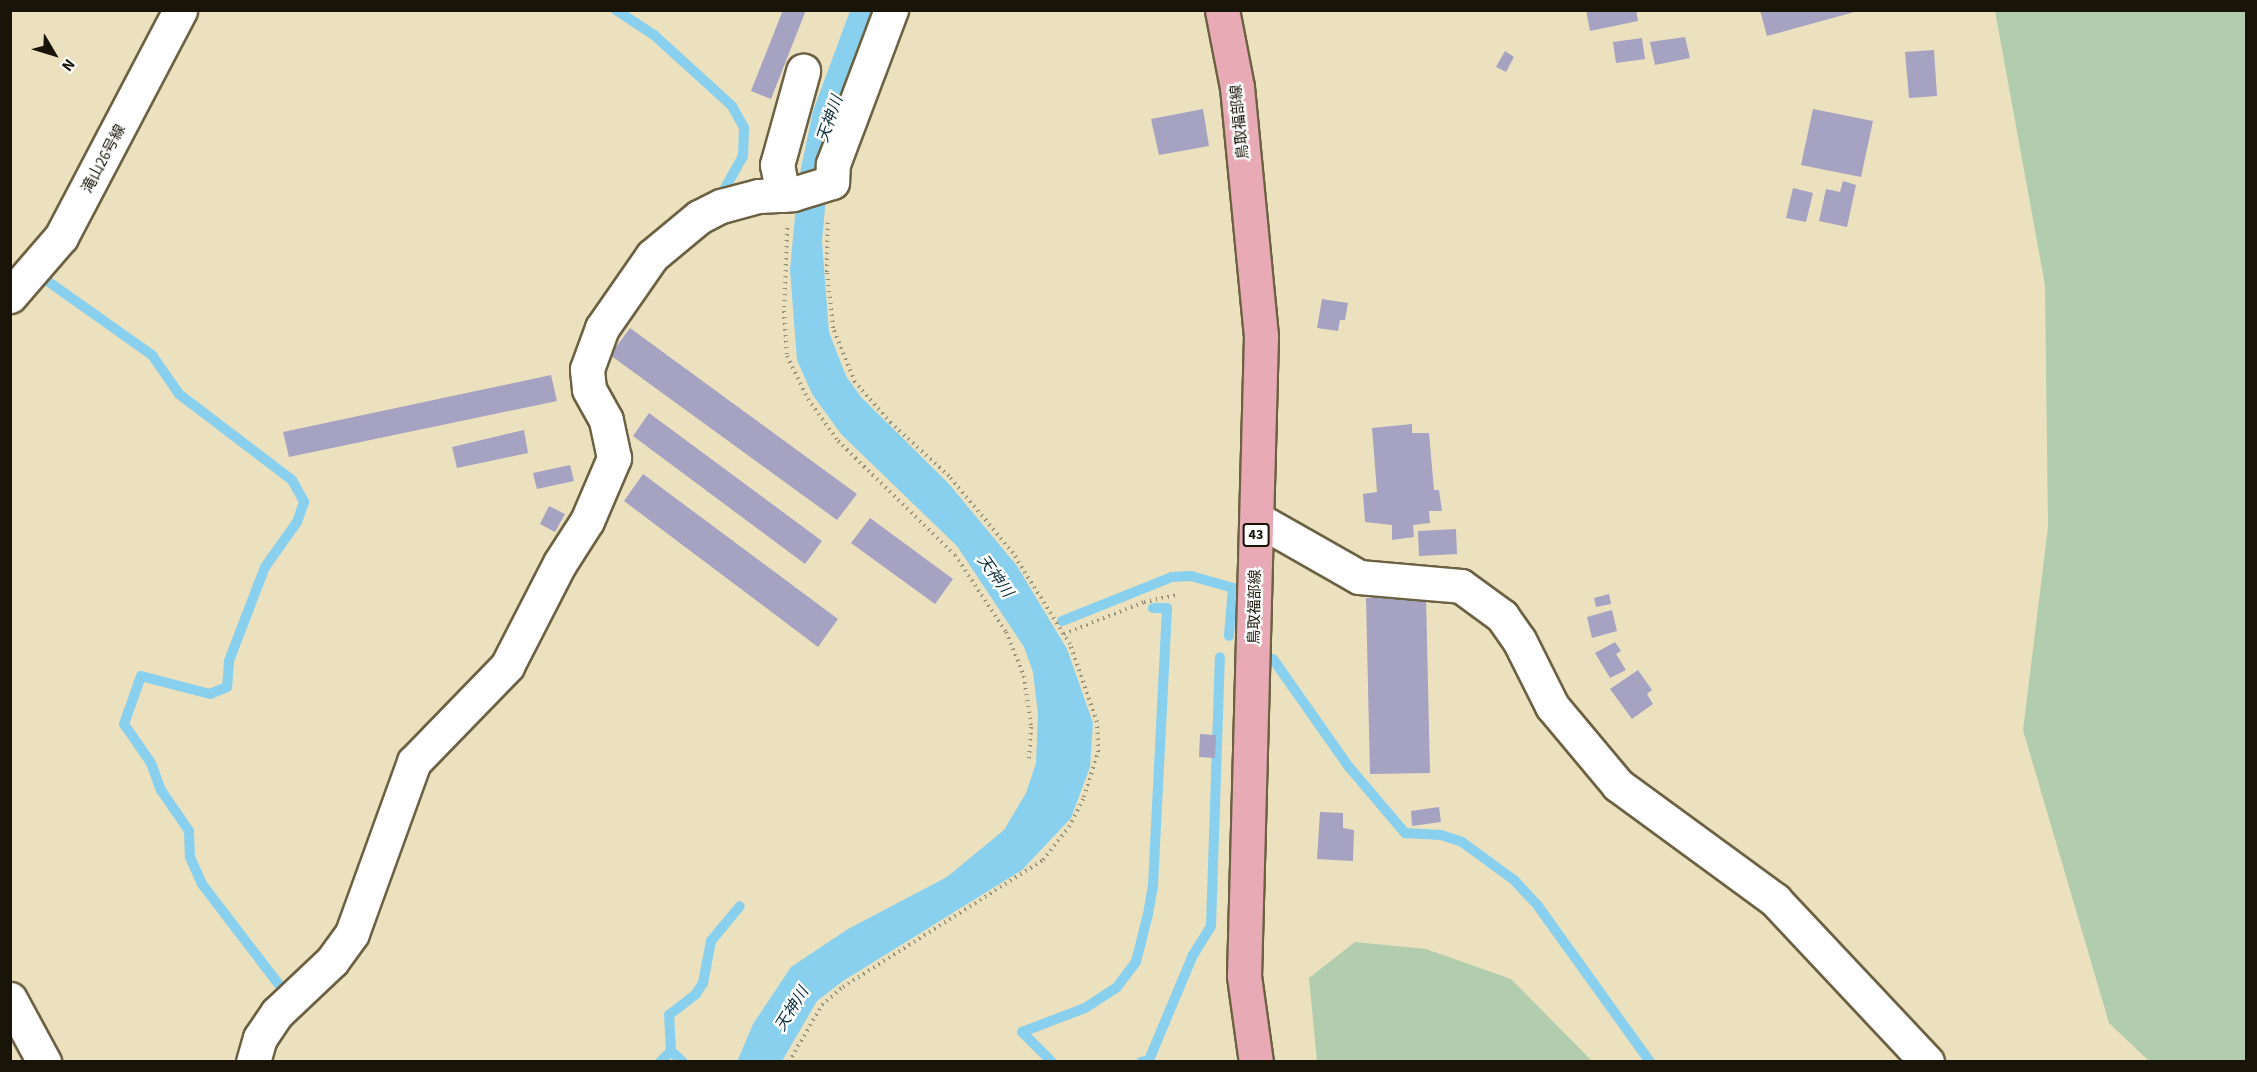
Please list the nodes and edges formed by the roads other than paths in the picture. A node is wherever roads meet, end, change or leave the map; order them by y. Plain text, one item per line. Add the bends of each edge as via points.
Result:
1 (180, 10) edge
2 (891, 10) edge
3 (1222, 10) edge
4 (803, 71) dead end
5 (788, 194) junction
6 (10, 296) edge
7 (1257, 519) junction
8 (10, 999) edge
9 (44, 1062) edge
10 (253, 1062) edge
11 (1256, 1062) edge
12 (1927, 1062) edge

1 - 6 street, 滝山26号線 via 61,237
2 - 5 street via 833,164 830,182
3 - 7 main road, 鳥取福部線 / 43 via 1237,87 1261,336
4 - 5 street via 777,165
5 - 10 street via 740,201 699,217 652,256 615,305 590,353 587,369 590,389 606,420 614,458 587,520 560,563 507,666 414,762 398,797 352,933 332,961 277,1013 260,1038
7 - 11 main road, 鳥取福部線 / 43 via 1244,976
7 - 12 street via 1359,577 1461,586 1502,616 1519,640 1552,706 1618,785 1775,900
8 - 9 street

